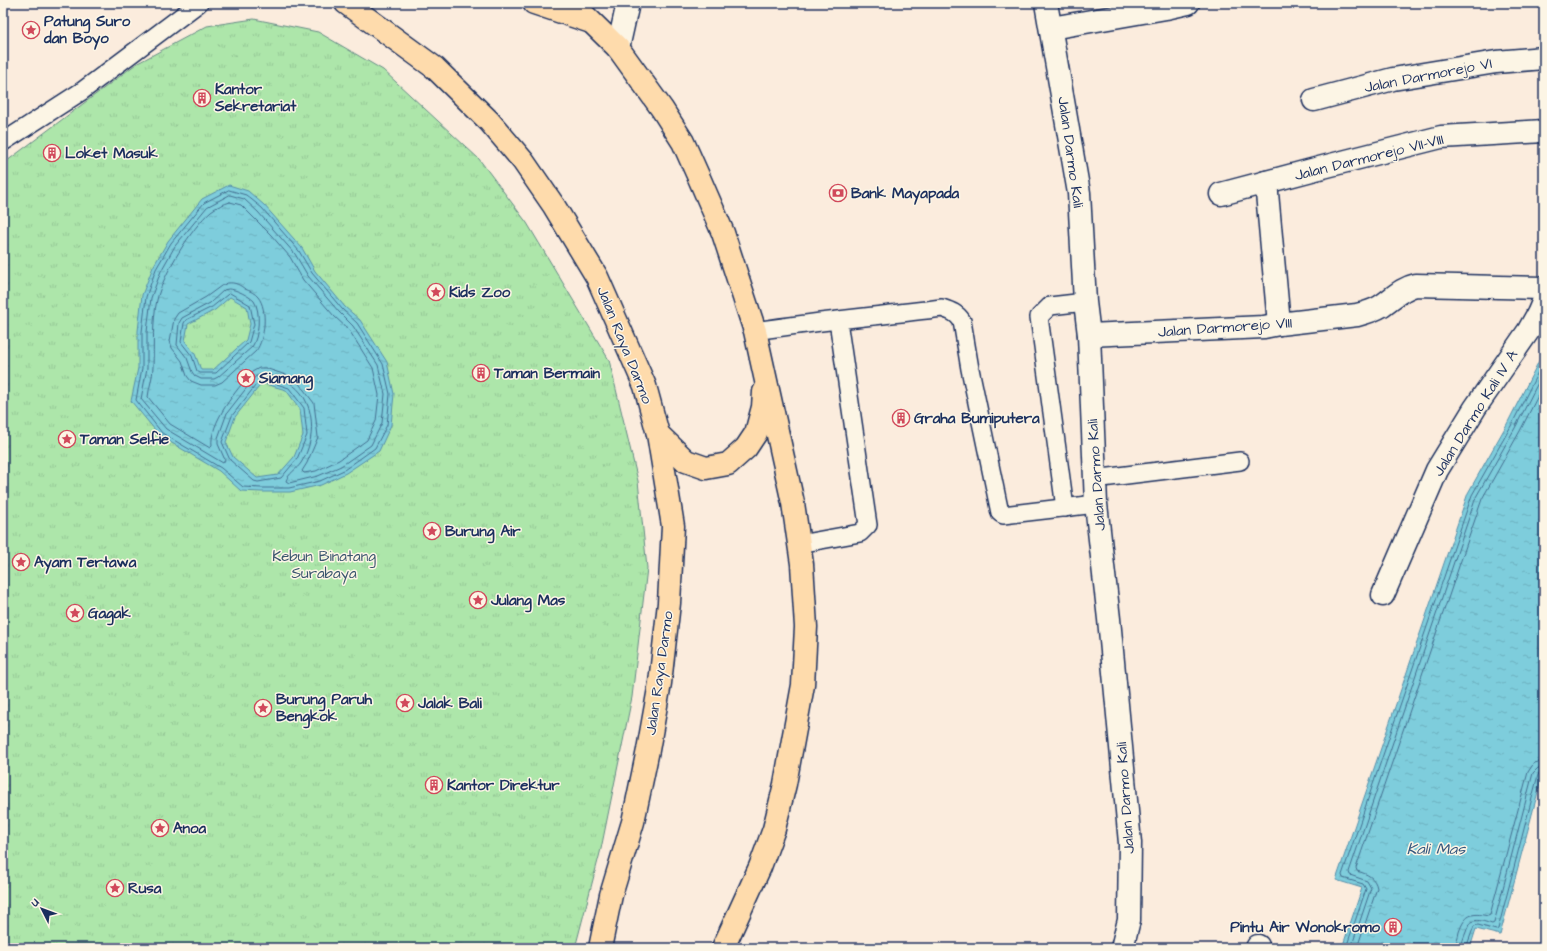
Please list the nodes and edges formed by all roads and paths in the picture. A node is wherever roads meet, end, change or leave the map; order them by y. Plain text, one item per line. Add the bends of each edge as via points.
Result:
1 (199, 3) edge
2 (346, 3) edge
3 (534, 3) edge
4 (572, 3) edge
5 (628, 3) edge
6 (1046, 3) edge
7 (1188, 3) edge
8 (591, 22) junction
9 (1051, 28) junction
10 (618, 48) junction
11 (1544, 58) edge
12 (1314, 100) dead end
13 (1544, 131) edge
14 (3, 142) edge
15 (1266, 182) junction
16 (1221, 194) dead end
17 (1544, 288) edge
18 (1544, 300) edge
19 (1085, 302) junction
20 (838, 321) junction
21 (1279, 324) junction
22 (755, 331) junction
23 (1089, 335) junction
24 (765, 375) junction
25 (658, 434) junction
26 (1240, 461) dead end
27 (1094, 479) junction
28 (1096, 504) junction
29 (1065, 508) junction
30 (799, 544) junction
31 (1383, 595) dead end
32 (600, 948) edge
33 (724, 948) edge
34 (1122, 948) edge

1 - 14 lane via 82,91
2 - 25 highway, Jalan Raya Darmo via 435,68 489,122 523,161 597,277 645,386
3 - 8 highway
4 - 8 highway
5 - 10 street
6 - 9 street, Jalan Darmo Kali
7 - 9 street
8 - 10 highway
9 - 19 street, Jalan Darmo Kali via 1079,193
10 - 22 highway via 683,142 723,234
11 - 12 street, Jalan Darmorejo VI via 1496,62 1393,79
13 - 15 street, Jalan Darmorejo VII-VIII via 1440,137
15 - 16 street, Jalan Darmorejo VII-VIII
15 - 21 street
17 - 21 street, Jalan Darmorejo VIII via 1416,284 1369,312
18 - 31 street, Jalan Darmo Kali IV A via 1529,330 1475,408 1437,470
19 - 23 street, Jalan Darmo Kali
19 - 29 lane via 1050,306 1039,317
20 - 22 lane via 812,322
20 - 29 lane via 942,308 958,315 962,321 998,511 1003,515
20 - 30 lane via 868,525 860,533
21 - 23 street, Jalan Darmorejo VIII via 1264,328
22 - 24 highway
23 - 27 street, Jalan Darmo Kali
24 - 25 highway via 763,407 756,433 746,448 728,464 706,468 686,461
24 - 30 highway via 793,502
25 - 32 highway, Jalan Raya Darmo via 673,526 669,603 660,684 633,822 611,895
26 - 27 lane
27 - 28 street, Jalan Darmo Kali
28 - 29 lane
28 - 34 street, Jalan Darmo Kali via 1130,843 1129,920
30 - 33 highway via 806,627 803,685 793,741 774,829

